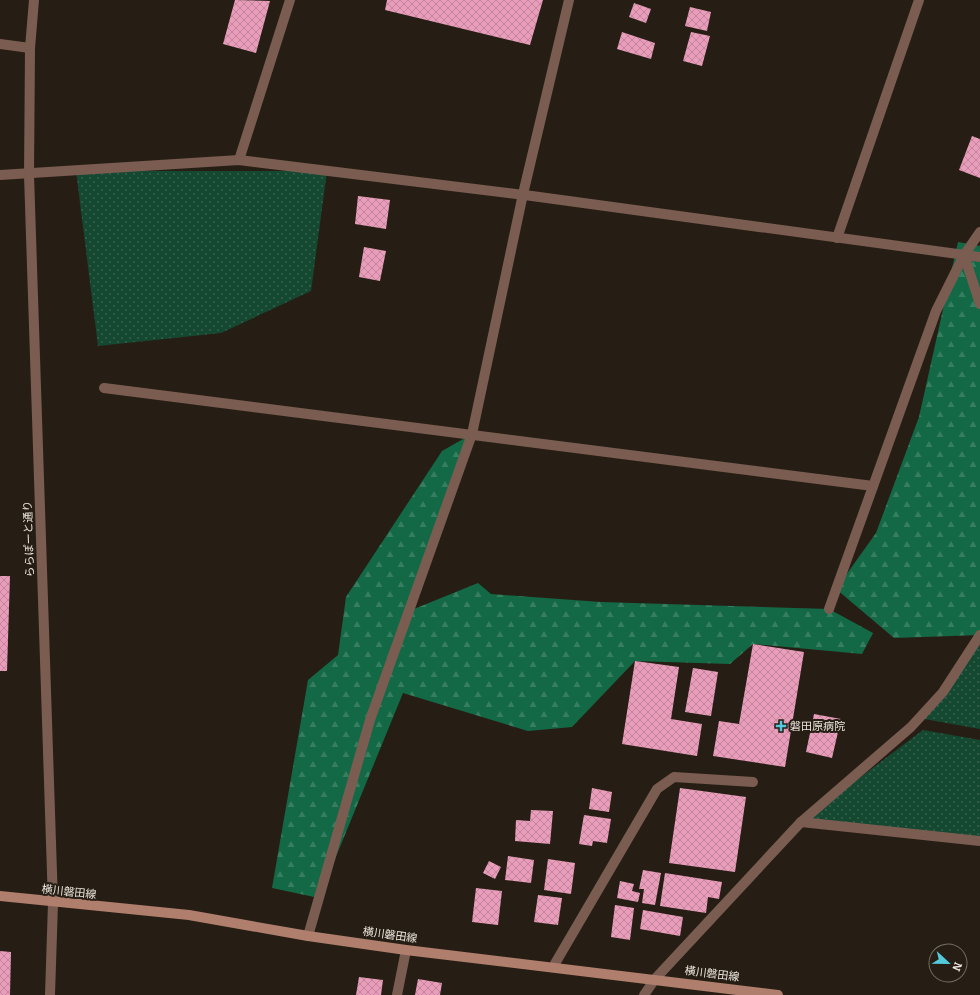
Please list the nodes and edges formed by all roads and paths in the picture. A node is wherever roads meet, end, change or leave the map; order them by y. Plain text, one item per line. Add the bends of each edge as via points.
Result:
1 (34, 0) edge
2 (290, 0) edge
3 (569, 0) edge
4 (919, 0) edge
5 (0, 44) edge
6 (30, 48) junction
7 (239, 160) junction
8 (0, 175) edge
9 (29, 175) junction
10 (523, 194) junction
11 (980, 232) edge
12 (837, 238) junction
13 (964, 255) junction
14 (980, 257) edge
15 (980, 304) edge
16 (104, 388) dead end
17 (472, 434) junction
18 (873, 486) junction
19 (829, 609) dead end
20 (980, 635) edge
21 (753, 782) dead end
22 (801, 822) junction
23 (980, 841) edge
24 (0, 896) edge
25 (53, 903) junction
26 (308, 936) junction
27 (406, 950) junction
28 (553, 967) junction
29 (655, 979) junction
30 (50, 995) edge
31 (397, 995) edge
32 (644, 995) edge
33 (778, 995) edge

1 - 6 street, ららぽーと通り
2 - 7 street
3 - 10 street
4 - 12 street
5 - 6 street
6 - 9 street, ららぽーと通り
7 - 9 street
7 - 10 street
8 - 9 street
9 - 25 street, ららぽーと通り
10 - 12 street
10 - 17 street
11 - 13 street
12 - 13 street
13 - 14 street
13 - 15 street
13 - 18 street via 936,311
16 - 17 street
17 - 18 street
17 - 26 street via 370,720
18 - 19 street
20 - 22 street via 943,692 911,727
21 - 28 street via 674,777 657,789
22 - 23 street
22 - 29 street
24 - 25 main road, 横川磐田線
25 - 26 main road, 横川磐田線 via 189,915
25 - 30 street, ららぽーと通り
26 - 27 main road, 横川磐田線
27 - 28 main road, 横川磐田線
27 - 31 street
28 - 29 main road, 横川磐田線
29 - 32 street
29 - 33 main road, 横川磐田線

